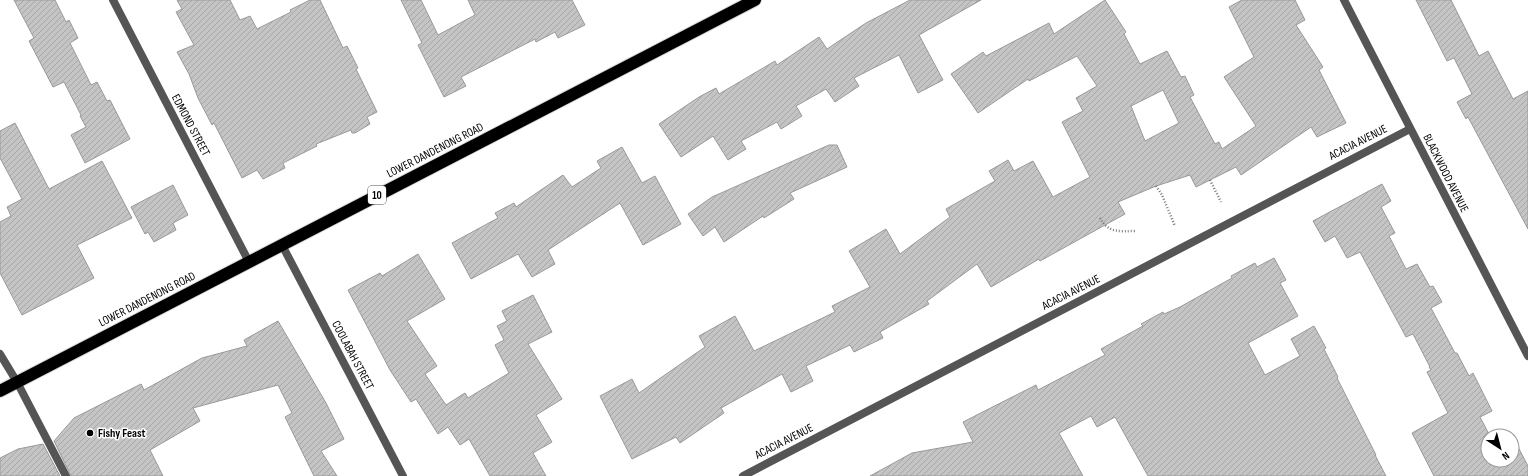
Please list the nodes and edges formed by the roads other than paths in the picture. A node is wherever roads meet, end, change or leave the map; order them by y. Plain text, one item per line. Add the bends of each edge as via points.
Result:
1 (113, 0) edge
2 (755, 0) edge
3 (1344, 0) edge
4 (1410, 129) junction
5 (282, 245) junction
6 (249, 262) junction
7 (0, 354) edge
8 (1528, 356) edge
9 (17, 382) junction
10 (0, 391) edge
11 (66, 476) edge
12 (402, 476) edge
13 (743, 476) edge

1 - 6 street, EDMOND STREET
2 - 5 highway, LOWER DANDENONG ROAD / 10
3 - 4 street, BLACKWOOD AVENUE
4 - 8 street, BLACKWOOD AVENUE
4 - 13 street, ACACIA AVENUE
5 - 6 highway, LOWER DANDENONG ROAD / 10
5 - 12 street, COOLABAH STREET
6 - 9 highway, LOWER DANDENONG ROAD / 10
7 - 9 street
9 - 10 highway, LOWER DANDENONG ROAD / 10
9 - 11 street

